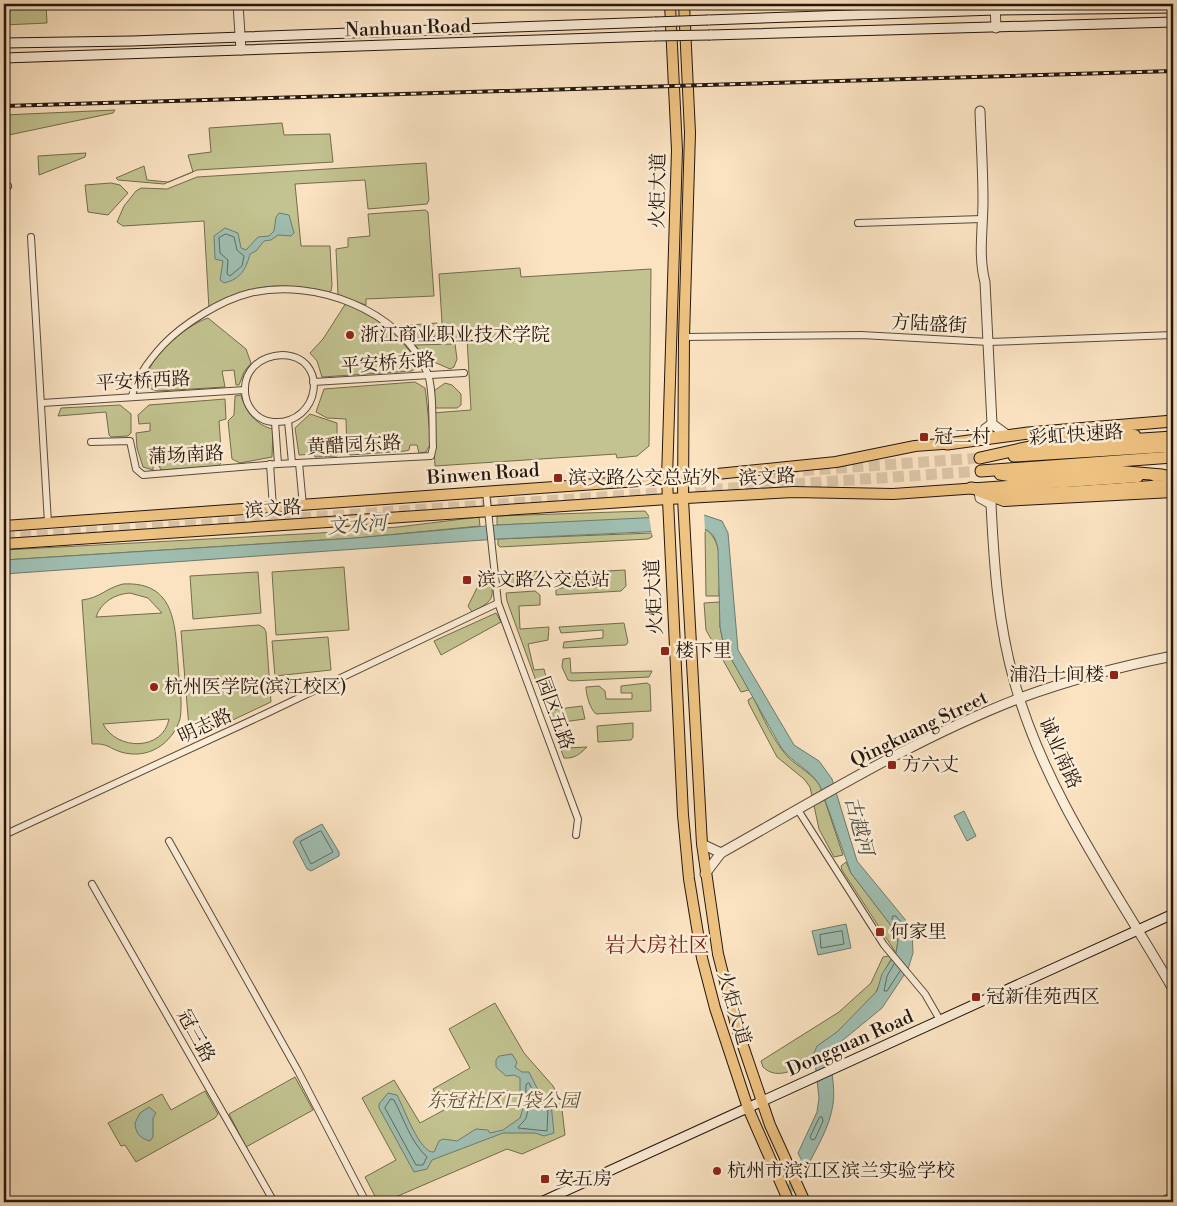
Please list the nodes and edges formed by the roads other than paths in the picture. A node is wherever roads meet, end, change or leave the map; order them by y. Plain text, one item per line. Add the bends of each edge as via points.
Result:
1 (238, 4) edge
2 (670, 4) edge
3 (684, 4) edge
4 (995, 7) edge
5 (1173, 8) edge
6 (1173, 22) edge
7 (996, 28) junction
8 (240, 38) junction
9 (4, 43) edge
10 (241, 50) junction
11 (4, 58) edge
12 (980, 112) dead end
13 (982, 219) junction
14 (858, 223) dead end
15 (31, 237) dead end
16 (1173, 336) edge
17 (684, 337) junction
18 (988, 342) junction
19 (464, 373) dead end
20 (429, 375) junction
21 (314, 382) junction
22 (245, 390) junction
23 (132, 396) junction
24 (42, 403) junction
25 (288, 421) junction
26 (1173, 421) edge
27 (275, 422) junction
28 (992, 424) junction
29 (1007, 435) junction
30 (1173, 437) edge
31 (979, 439) junction
32 (91, 442) dead end
33 (947, 444) junction
34 (1173, 446) edge
35 (1173, 458) edge
36 (296, 463) junction
37 (270, 464) junction
38 (278, 464) junction
39 (1168, 475) edge
40 (684, 476) junction
41 (667, 479) junction
42 (1173, 485) edge
43 (975, 490) junction
44 (486, 492) junction
45 (1173, 492) edge
46 (668, 499) junction
47 (683, 499) junction
48 (996, 502) junction
49 (302, 506) junction
50 (273, 508) junction
51 (488, 515) junction
52 (48, 523) junction
53 (4, 526) edge
54 (4, 544) edge
55 (498, 604) junction
56 (1173, 656) edge
57 (1019, 699) junction
58 (682, 786) junction
59 (698, 786) junction
60 (798, 810) junction
61 (576, 834) dead end
62 (4, 835) edge
63 (169, 842) dead end
64 (702, 844) junction
65 (721, 853) junction
66 (705, 874) junction
67 (92, 884) dead end
68 (1173, 914) edge
69 (1139, 929) junction
70 (1173, 989) edge
71 (940, 1020) junction
72 (762, 1101) junction
73 (748, 1108) junction
74 (1173, 1197) edge
75 (274, 1202) edge
76 (366, 1202) edge
77 (541, 1202) edge
78 (790, 1202) edge
79 (805, 1202) edge
80 (1163, 1202) edge

1 - 8 main road
2 - 41 main road, 火炬大道 via 677,150
3 - 17 main road, 火炬大道 via 690,133
4 - 5 main road, Nanhuan Road
4 - 7 main road
4 - 8 main road, Nanhuan Road, bridge
6 - 7 main road, Nanhuan Road
7 - 10 main road, Nanhuan Road, bridge
8 - 9 main road, Nanhuan Road
8 - 10 main road
10 - 11 main road, Nanhuan Road
12 - 13 main road
13 - 14 street
13 - 18 main road via 982,272
15 - 24 street
16 - 18 street, 方陆盛街
17 - 18 street, 方陆盛街 via 860,334
17 - 40 main road, 火炬大道
18 - 28 main road
19 - 20 street, 平安桥东路
20 - 21 street, 平安桥东路
20 - 23 street via 403,338 365,309 349,301 281,290 250,293 197,317 155,354
20 - 36 street, 黄醋园东路 via 434,447 431,456
21 - 22 street via 307,364 287,355 272,356 254,364
21 - 25 street via 310,403 298,417
22 - 23 street, 平安桥西路
22 - 27 street via 257,416
23 - 24 street, 平安桥西路
24 - 52 street
25 - 27 street
25 - 36 street
26 - 29 highway
27 - 38 street
28 - 29 main road
28 - 31 main road via 984,428
29 - 31 highway
30 - 33 main road, Binwen Road via 1091,434
30 - 34 highway, 彩虹快速路 via 1034,446 980,458
31 - 33 highway
32 - 37 street, 蒲场南路 via 130,440 136,469 143,475
33 - 40 main road, Binwen Road via 915,446 836,462
35 - 39 highway, 彩虹快速路 via 981,471 1018,477 1115,472
36 - 38 street, 黄醋园东路
36 - 49 street
37 - 38 street, 蒲场南路
37 - 50 street
39 - 43 main road, 滨文路
40 - 41 main road, Binwen Road
40 - 47 main road, 火炬大道
41 - 44 main road, Binwen Road
41 - 46 main road, 火炬大道
42 - 43 highway via 1038,495
43 - 47 main road, 滨文路 via 893,494 793,492
43 - 48 main road
44 - 49 main road, Binwen Road
44 - 51 street, 园区五路
45 - 48 main road
46 - 47 main road, 滨文路
46 - 51 main road, 滨文路
46 - 58 main road, 火炬大道
47 - 59 main road, 火炬大道
48 - 57 main road, 诚业南路 via 995,580 1005,646
49 - 50 main road, Binwen Road
50 - 52 main road, Binwen Road
51 - 54 main road, 滨文路
51 - 55 street, 园区五路
52 - 53 main road, Binwen Road
55 - 61 street, 园区五路 via 578,819
55 - 62 street, 明志路
56 - 57 main road, Qingkuang Street via 1112,670
57 - 60 main road, Qingkuang Street via 946,731
57 - 69 main road, 诚业南路 via 1054,784
58 - 59 main road via 691,782
58 - 73 main road, 火炬大道 via 689,879 700,949 715,1008
59 - 64 main road, 火炬大道
60 - 65 main road, Qingkuang Street
60 - 71 street via 884,945 925,994
63 - 76 street via 298,1072
64 - 65 main road
64 - 66 main road, 火炬大道
65 - 66 main road, Qingkuang Street
66 - 72 main road, 火炬大道 via 730,1003
67 - 75 street, 冠三路
68 - 69 main road, Dongguan Road
69 - 70 main road, 诚业南路
69 - 71 main road, Dongguan Road
71 - 72 main road, Dongguan Road
72 - 73 main road, Dongguan Road
72 - 79 main road, 火炬大道 via 785,1162
73 - 77 main road, Dongguan Road
73 - 78 main road, 火炬大道
74 - 80 main road

